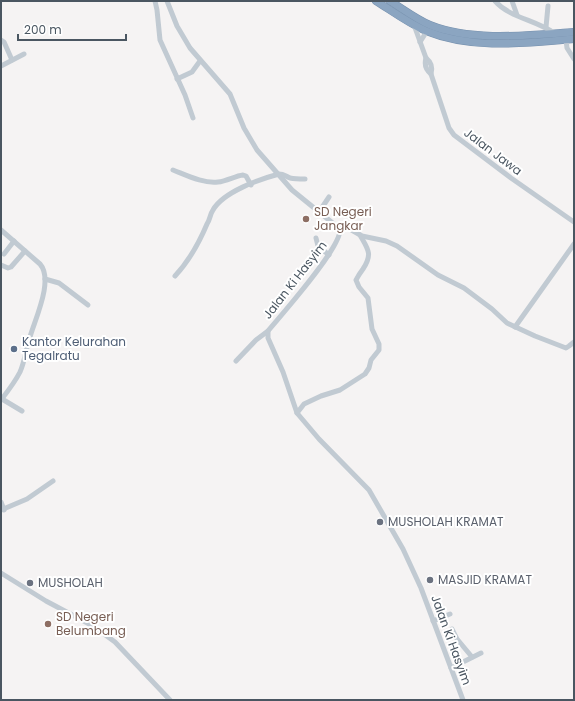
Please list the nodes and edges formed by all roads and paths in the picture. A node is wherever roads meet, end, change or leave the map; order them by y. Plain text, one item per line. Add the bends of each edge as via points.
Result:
1 (155, 1) edge
2 (167, 1) edge
3 (376, 1) edge
4 (390, 1) edge
5 (495, 1) edge
6 (512, 1) edge
7 (548, 6) dead end
8 (517, 15) junction
9 (414, 25) junction
10 (546, 27) junction
11 (427, 31) junction
12 (574, 32) edge
13 (445, 33) junction
14 (554, 33) junction
15 (574, 39) edge
16 (1, 40) edge
17 (566, 40) junction
18 (420, 42) junction
19 (24, 54) dead end
20 (574, 59) edge
21 (12, 60) junction
22 (200, 61) junction
23 (1, 66) edge
24 (177, 79) junction
25 (193, 118) dead end
26 (172, 170) dead end
27 (279, 174) junction
28 (305, 179) dead end
29 (251, 185) junction
30 (328, 197) dead end
31 (319, 212) junction
32 (574, 222) edge
33 (340, 229) junction
34 (1, 230) edge
35 (359, 235) junction
36 (316, 238) dead end
37 (14, 241) junction
38 (574, 244) edge
39 (25, 251) junction
40 (4, 254) dead end
41 (329, 255) junction
42 (1, 265) edge
43 (175, 276) dead end
44 (45, 279) junction
45 (88, 305) dead end
46 (515, 327) junction
47 (268, 331) junction
48 (574, 342) edge
49 (236, 361) dead end
50 (1, 400) edge
51 (22, 411) dead end
52 (297, 413) junction
53 (53, 481) dead end
54 (1, 502) edge
55 (2, 510) edge
56 (1, 573) edge
57 (450, 614) dead end
58 (433, 621) junction
59 (452, 629) dead end
60 (481, 653) dead end
61 (472, 657) junction
62 (451, 668) junction
63 (170, 700) edge
64 (463, 700) edge

1 - 24 street via 160,40
2 - 22 street via 180,32
3 - 9 highway
4 - 13 highway
5 - 8 street
6 - 8 street
7 - 10 street
8 - 10 street
9 - 11 highway
9 - 18 street, Jalan Jawa
10 - 14 street
11 - 13 highway
11 - 18 street
12 - 14 highway
13 - 14 highway via 508,36
13 - 17 highway via 484,44
15 - 17 highway
16 - 21 street
17 - 20 street via 567,48
18 - 32 street, Jalan Jawa via 426,58 424,63 431,74 449,128 454,135
19 - 21 street
21 - 23 street
22 - 24 street via 192,72
22 - 27 street via 230,94 244,128 257,150
24 - 25 street
26 - 29 street via 214,182 243,175
27 - 28 street
27 - 29 street
27 - 31 street via 292,190
29 - 43 street via 227,195 216,205 188,261
30 - 31 street
31 - 33 street
33 - 35 street via 348,228
33 - 41 street, Jalan Ki Hasyim
34 - 37 street
35 - 46 street via 386,240 398,246 438,276 464,288
35 - 52 street via 370,254 356,280 368,298 372,329 379,350 365,374 340,390 304,404
36 - 41 street via 318,246
37 - 39 street
37 - 40 street
38 - 46 street
39 - 42 street via 11,267
39 - 44 street via 42,266
41 - 47 street, Jalan Ki Hasyim
44 - 45 street via 59,283
44 - 50 street via 41,308 22,367
46 - 48 street via 566,348
47 - 49 street
47 - 52 street, Jalan Ki Hasyim via 268,338
50 - 51 street
52 - 58 street, Jalan Ki Hasyim via 373,496 413,569
53 - 55 street via 27,499
54 - 55 street
56 - 63 street via 93,626 115,642
57 - 58 street
58 - 62 street, Jalan Ki Hasyim
59 - 61 street
60 - 61 street
61 - 62 street
62 - 64 street, Jalan Ki Hasyim

